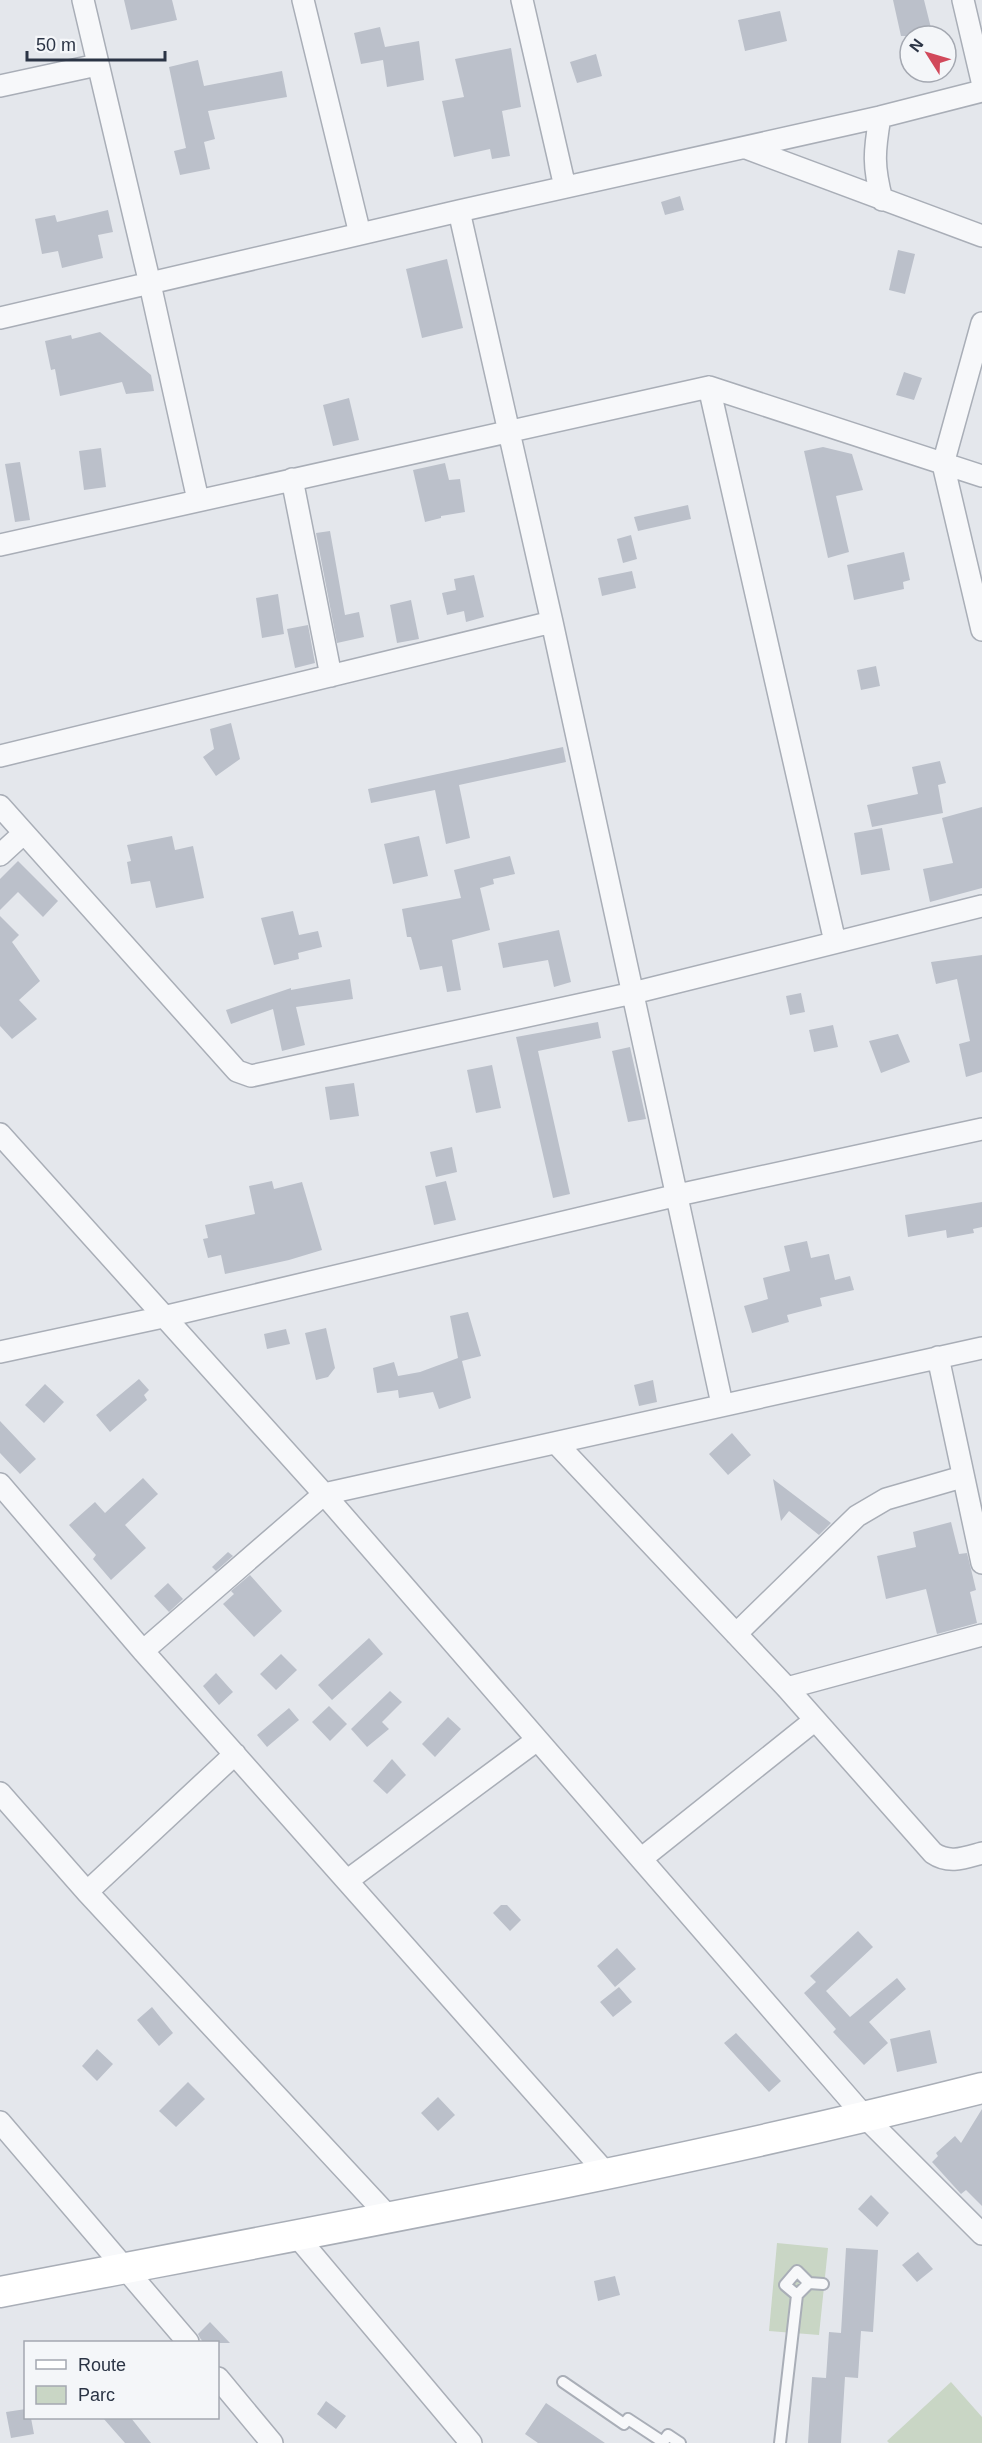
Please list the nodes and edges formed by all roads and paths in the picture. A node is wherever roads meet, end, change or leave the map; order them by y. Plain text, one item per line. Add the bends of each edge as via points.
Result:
1 (83, 0) edge
2 (303, 0) edge
3 (522, 0) edge
4 (963, 0) edge
5 (98, 65) junction
6 (982, 81) edge
7 (0, 86) edge
8 (982, 91) edge
9 (880, 117) junction
10 (746, 148) junction
11 (565, 186) junction
12 (882, 200) junction
13 (459, 211) junction
14 (360, 234) junction
15 (982, 236) edge
16 (150, 284) junction
17 (0, 318) edge
18 (982, 323) edge
19 (709, 387) junction
20 (508, 430) junction
21 (943, 464) junction
22 (982, 476) edge
23 (292, 479) junction
24 (198, 500) junction
25 (0, 545) edge
26 (552, 622) junction
27 (982, 630) edge
28 (331, 676) junction
29 (0, 756) edge
30 (0, 806) edge
31 (24, 833) junction
32 (0, 855) edge
33 (982, 906) edge
34 (835, 942) junction
35 (633, 993) junction
36 (982, 1129) edge
37 (0, 1134) edge
38 (678, 1195) junction
39 (163, 1317) junction
40 (982, 1348) edge
41 (0, 1352) edge
42 (938, 1357) junction
43 (722, 1404) junction
44 (556, 1443) junction
45 (963, 1477) junction
46 (0, 1484) edge
47 (324, 1494) junction
48 (982, 1563) edge
49 (736, 1634) junction
50 (982, 1635) edge
51 (143, 1651) junction
52 (787, 1688) junction
53 (815, 1720) junction
54 (537, 1740) junction
55 (235, 1754) junction
56 (0, 1793) edge
57 (982, 1853) edge
58 (641, 1859) junction
59 (348, 1880) junction
60 (87, 1893) junction
61 (982, 2088) edge
62 (866, 2118) junction
63 (0, 2122) edge
64 (606, 2173) junction
65 (389, 2217) junction
66 (982, 2234) edge
67 (296, 2235) junction
68 (126, 2268) junction
69 (809, 2283) junction
70 (823, 2284) dead end
71 (0, 2292) edge
72 (797, 2295) junction
73 (186, 2341) edge
74 (219, 2379) edge
75 (563, 2382) dead end
76 (272, 2443) edge
77 (471, 2443) edge
78 (680, 2443) edge
79 (780, 2443) edge

1 - 5 street
2 - 14 street
3 - 11 street
4 - 6 street
5 - 7 street
5 - 16 street
8 - 9 street
9 - 10 street
9 - 12 street via 874,168
10 - 11 street
10 - 12 street
11 - 13 street
12 - 15 street
13 - 14 street
13 - 20 street
14 - 16 street
16 - 17 street
16 - 24 street
18 - 21 street
19 - 20 street
19 - 21 street
19 - 34 street
20 - 23 street
20 - 26 street
21 - 22 street
21 - 27 street
23 - 24 street
23 - 28 street
24 - 25 street
26 - 28 street
26 - 35 street
28 - 29 street
30 - 31 street
31 - 32 street
31 - 35 street via 237,1071 244,1074 259,1075
33 - 34 street
34 - 35 street
35 - 38 street
36 - 38 street
37 - 39 street
38 - 39 street
38 - 43 street
39 - 41 street
39 - 47 street
40 - 42 street
42 - 43 street
42 - 45 street
43 - 44 street
44 - 47 street
44 - 49 street
45 - 48 street
45 - 49 street via 886,1499 857,1516
46 - 51 street
47 - 51 street
47 - 54 street
49 - 52 street
50 - 52 street
51 - 55 street
52 - 53 street
53 - 57 street via 933,1853 944,1860
53 - 58 street
54 - 58 street
54 - 59 street
55 - 59 street
55 - 60 street
56 - 60 street
58 - 62 street
59 - 64 street
60 - 65 street
61 - 62 street
62 - 64 street
62 - 66 street
63 - 68 street
64 - 65 street
65 - 67 street
67 - 68 street
67 - 77 street
68 - 71 street
68 - 73 street
69 - 70 lane
69 - 72 lane
69 - 72 lane via 797,2271 785,2285
72 - 79 lane
74 - 76 street
75 - 78 lane via 624,2424 628,2419 663,2442 668,2435

